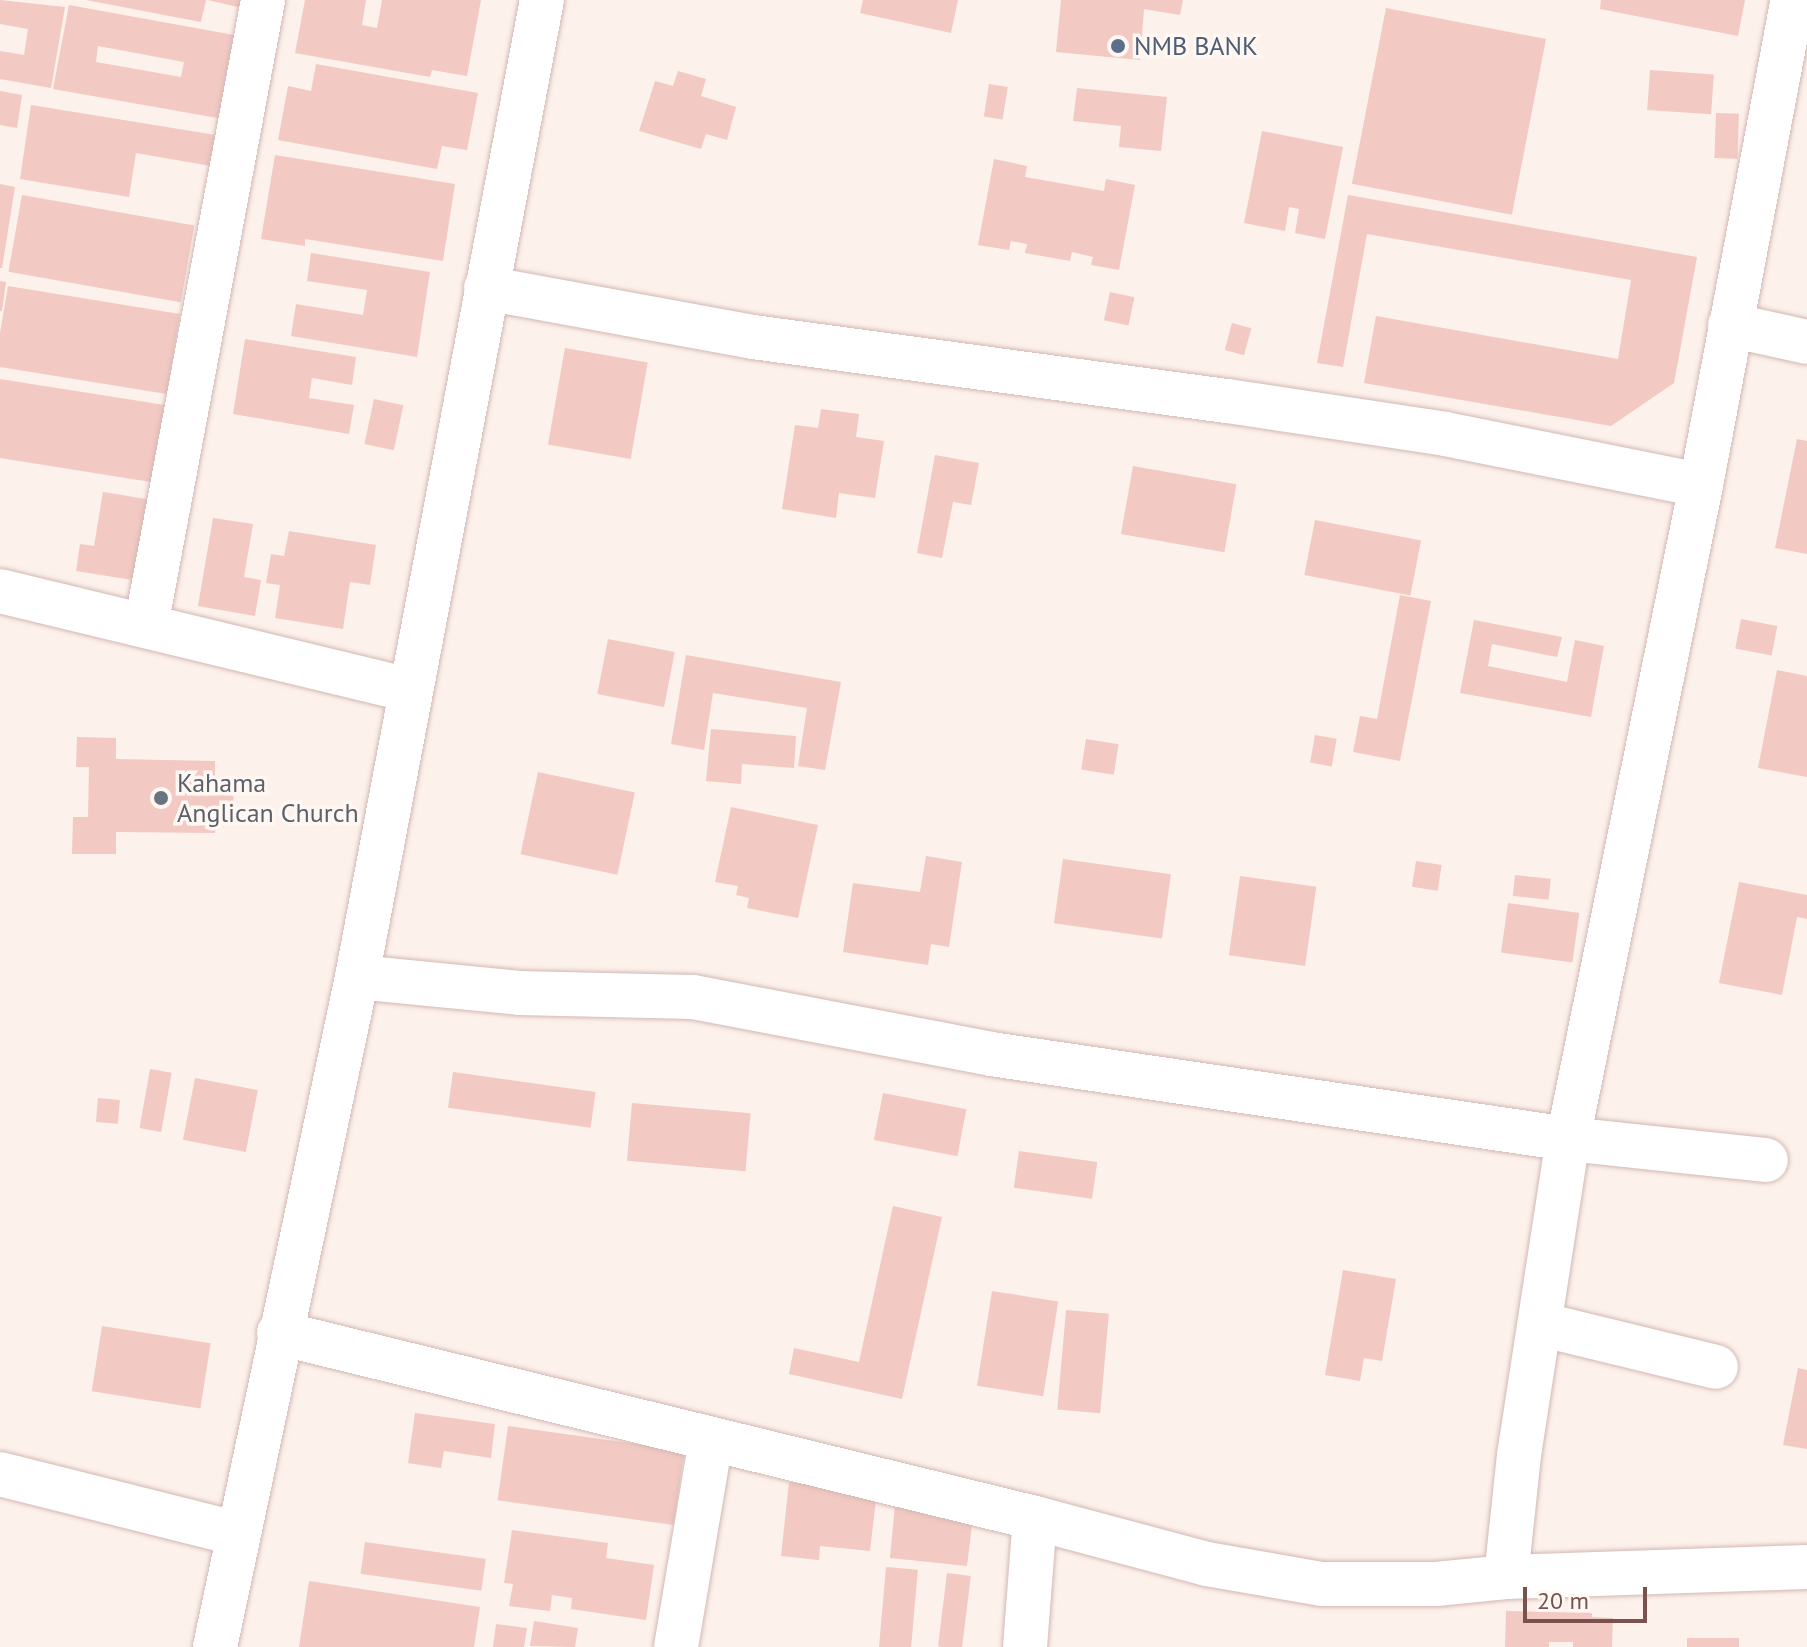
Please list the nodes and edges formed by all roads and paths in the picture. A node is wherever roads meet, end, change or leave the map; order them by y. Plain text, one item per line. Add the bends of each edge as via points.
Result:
1 (263, 0) edge
2 (542, 0) edge
3 (1793, 0) edge
4 (486, 288) junction
5 (1730, 325) junction
6 (1807, 342) edge
7 (1701, 485) junction
8 (0, 591) edge
9 (146, 626) junction
10 (409, 690) junction
11 (357, 977) junction
12 (1568, 1139) junction
13 (1766, 1160) dead end
14 (1540, 1324) junction
15 (279, 1333) junction
16 (1716, 1367) dead end
17 (711, 1441) junction
18 (0, 1474) edge
19 (1035, 1518) junction
20 (238, 1534) junction
21 (1807, 1567) edge
22 (1506, 1577) junction
23 (215, 1647) edge
24 (676, 1647) edge
25 (1025, 1647) edge

1 - 9 street
2 - 4 street
3 - 5 street
4 - 7 street via 753,337 1445,434
4 - 10 street
5 - 6 street
5 - 7 street
7 - 12 street
8 - 9 street
9 - 10 street
10 - 11 street
11 - 12 street via 519,993 693,997 991,1054
11 - 15 street
12 - 13 street
12 - 14 street
14 - 16 street
14 - 22 street
15 - 17 street
15 - 20 street
17 - 19 street
17 - 24 street
18 - 20 street
19 - 22 street via 1207,1564 1322,1584 1436,1584
19 - 25 street
20 - 23 street
21 - 22 street

